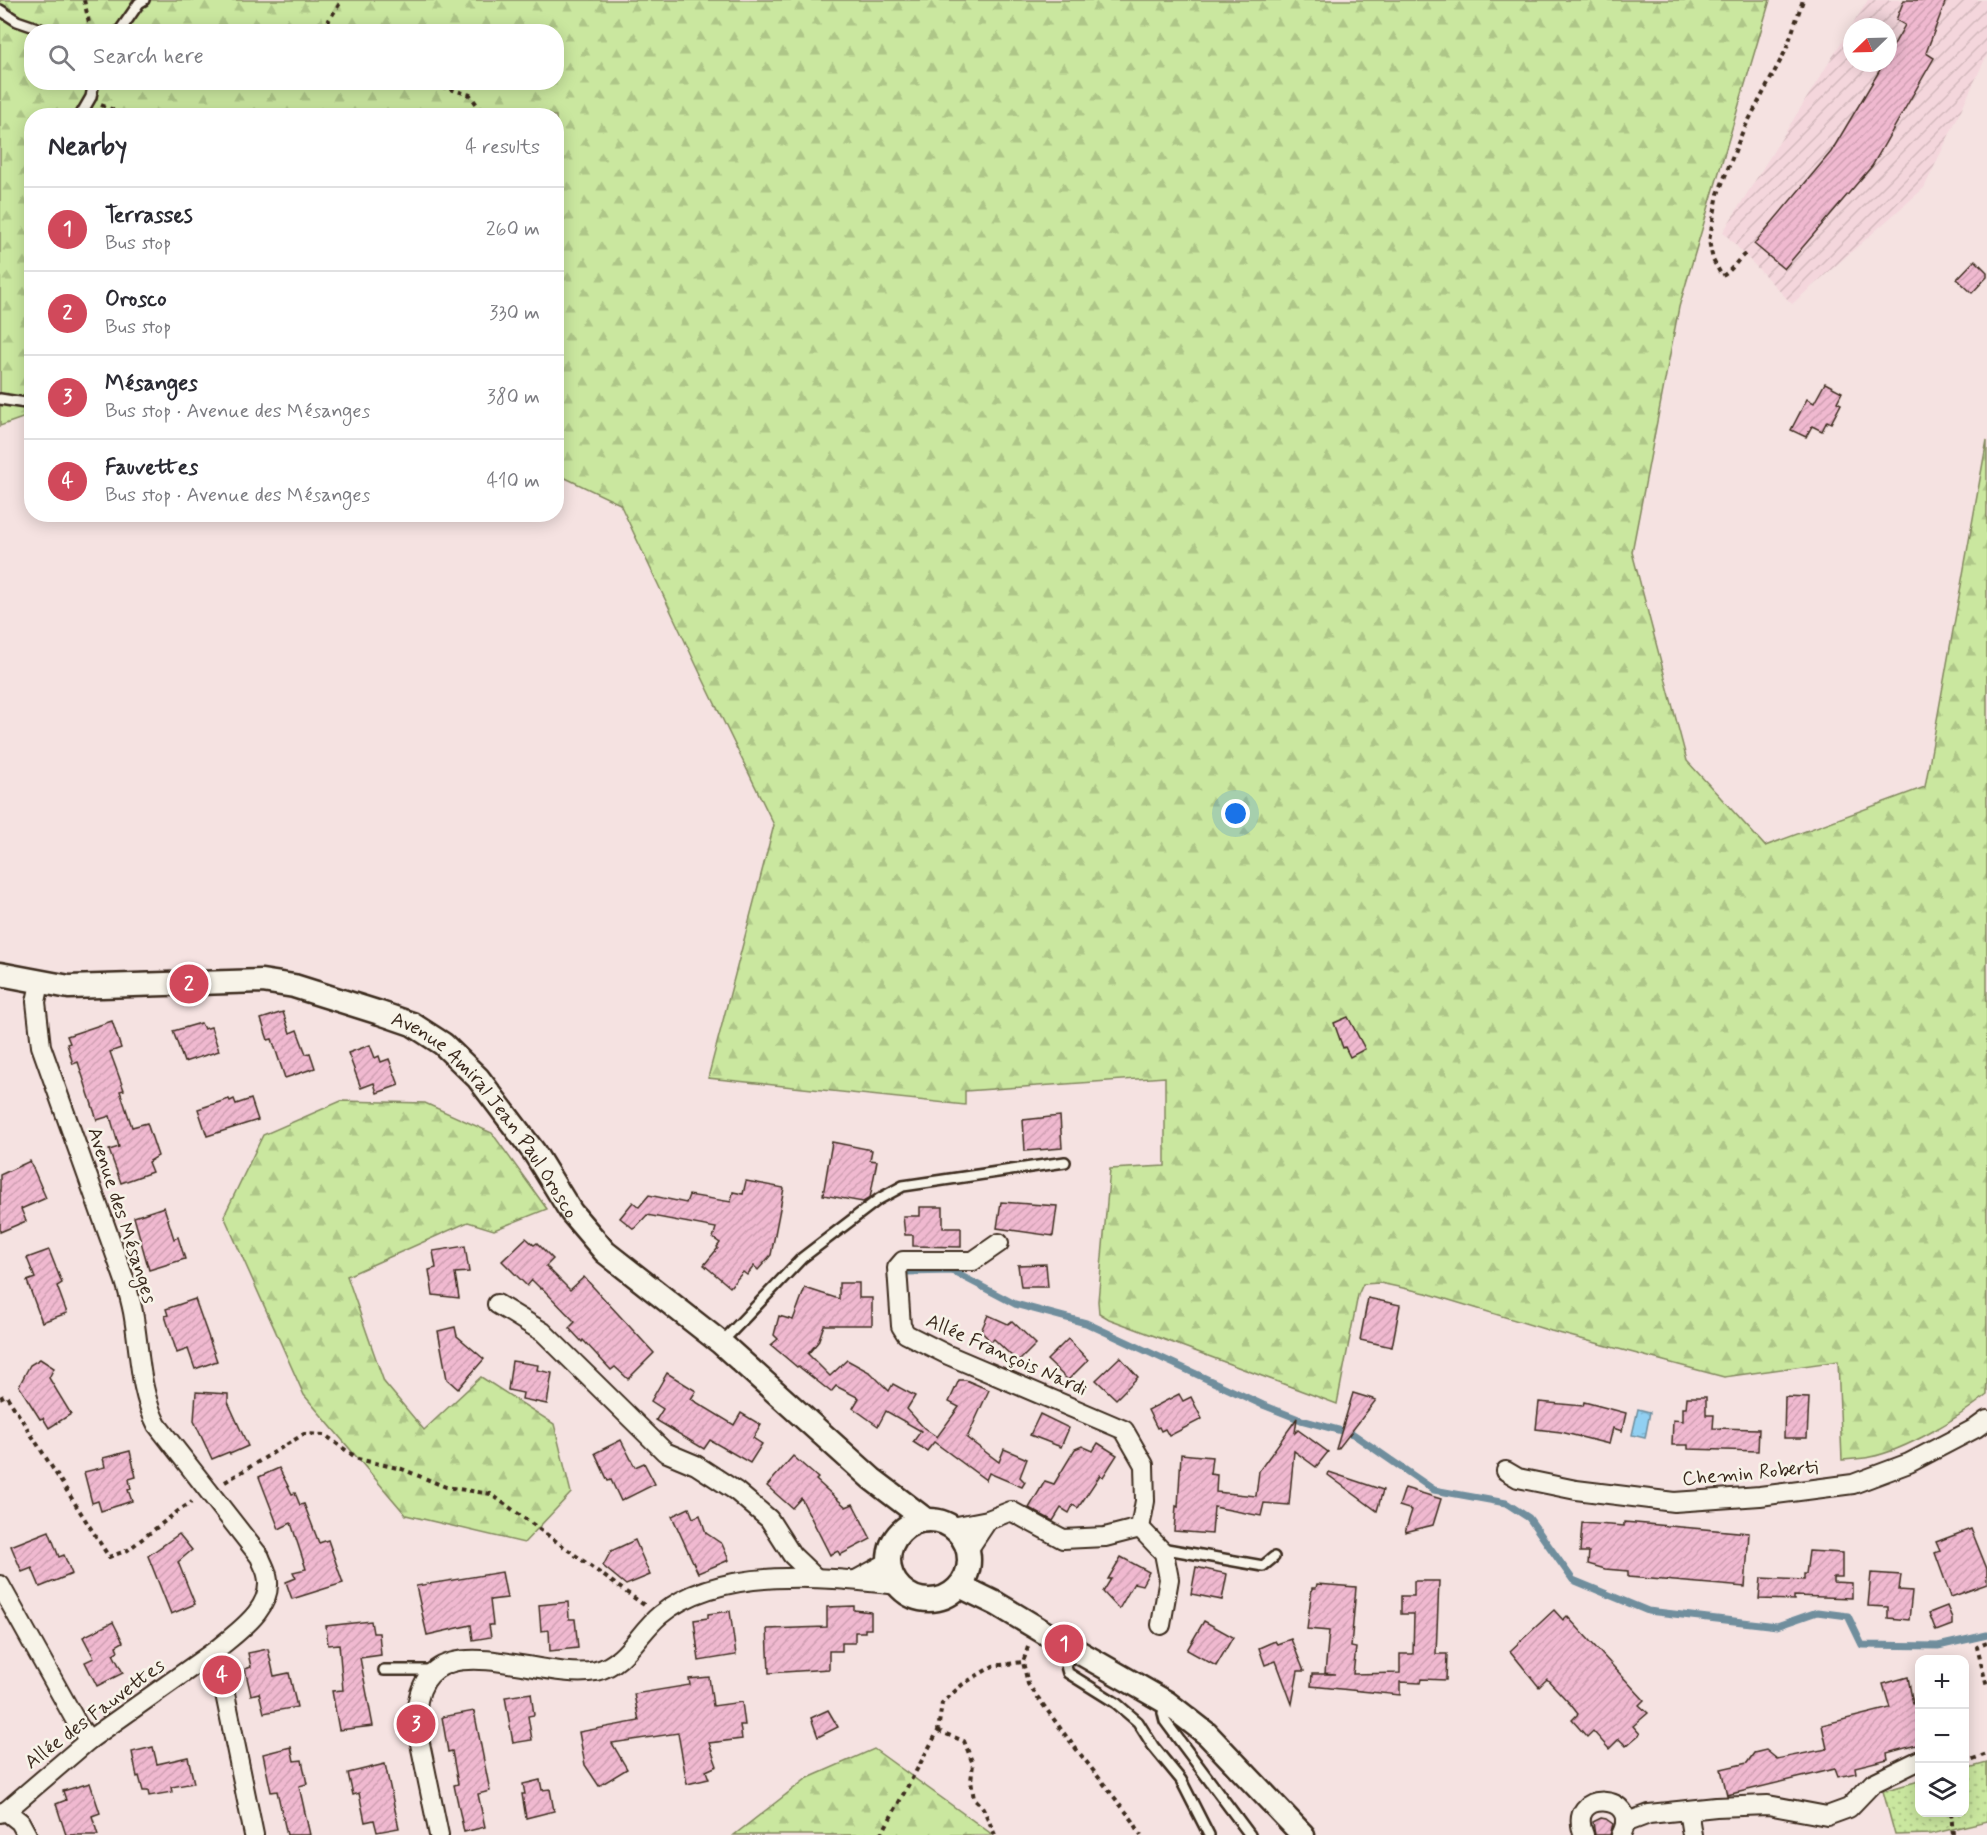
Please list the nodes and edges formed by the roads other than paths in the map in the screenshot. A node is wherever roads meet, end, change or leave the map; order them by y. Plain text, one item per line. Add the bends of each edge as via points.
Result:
1 (144, 0) edge
2 (0, 10) edge
3 (26, 24) edge
4 (125, 24) edge
5 (92, 90) edge
6 (85, 108) edge
7 (0, 399) edge
8 (24, 403) edge
9 (0, 974) edge
10 (40, 982) junction
11 (1065, 1162) dead end
12 (999, 1244) dead end
13 (497, 1304) dead end
14 (721, 1343) junction
15 (1987, 1420) edge
16 (1506, 1471) dead end
17 (872, 1479) junction
18 (926, 1520) junction
19 (988, 1520) junction
20 (952, 1527) junction
21 (1140, 1528) junction
22 (897, 1536) junction
23 (1159, 1547) junction
24 (969, 1554) junction
25 (1274, 1557) dead end
26 (889, 1562) junction
27 (816, 1578) junction
28 (856, 1580) junction
29 (0, 1585) edge
30 (898, 1585) junction
31 (960, 1586) junction
32 (997, 1604) junction
33 (1161, 1625) dead end
34 (216, 1650) junction
35 (1074, 1650) junction
36 (384, 1670) dead end
37 (434, 1670) junction
38 (1166, 1702) junction
39 (88, 1740) junction
40 (1915, 1762) edge
41 (1688, 1810) junction
42 (3, 1812) edge
43 (1623, 1829) edge
44 (27, 1835) edge
45 (254, 1835) edge
46 (439, 1835) edge
47 (1209, 1835) edge
48 (1250, 1835) edge
49 (1303, 1835) edge
50 (1584, 1835) edge
51 (1692, 1835) edge

1 - 4 lane
2 - 3 lane
5 - 6 lane
7 - 8 lane
9 - 10 street, Avenue Amiral Jean Paul Orosco
10 - 14 street, Avenue Amiral Jean Paul Orosco via 69,987 262,981 294,986 412,1024 443,1044 478,1078 534,1152 571,1212 605,1252
10 - 34 street, Avenue des Mésanges via 36,1002 41,1046 125,1281 148,1409 260,1557 268,1576 267,1595 257,1614
11 - 14 lane via 903,1186 879,1199 802,1258
12 - 21 street, Allée François Nardi via 973,1261 903,1261 897,1268 901,1326 906,1334 948,1355 1124,1430 1144,1465 1145,1501
13 - 27 street via 543,1332 665,1452 696,1465 769,1519 792,1555
14 - 17 street, Avenue Amiral Jean Paul Orosco
15 - 16 street, Chemin Roberti via 1909,1463 1853,1484 1760,1496 1674,1502 1576,1491 1518,1478
17 - 18 street
17 - 22 street via 891,1513
18 - 20 street
18 - 22 street via 915,1522
19 - 20 street
19 - 21 street via 1011,1511 1063,1539 1105,1537
19 - 24 street
20 - 24 street
21 - 23 street
22 - 26 street
23 - 25 lane via 1263,1566
23 - 33 street via 1164,1552 1168,1579
24 - 31 street
24 - 32 street
26 - 28 street
26 - 30 street
27 - 28 street
27 - 37 street via 783,1577 705,1589 660,1615 618,1662 597,1671 575,1672 476,1659 452,1661
28 - 30 street
29 - 39 street
30 - 31 street via 917,1598 929,1600 951,1594
31 - 32 street
32 - 35 street
34 - 39 street, Allée des Fauvettes
34 - 45 street
35 - 38 street
35 - 47 lane via 1067,1658 1068,1673 1138,1722 1182,1780
36 - 37 lane
37 - 46 street via 422,1689 416,1724
38 - 48 lane via 1165,1722
38 - 49 street via 1207,1734
39 - 42 street, Allée des Fauvettes
40 - 41 street via 1873,1783 1850,1808 1827,1816 1768,1804
41 - 43 street via 1649,1814
41 - 51 street
42 - 44 street via 20,1822
43 - 50 street via 1623,1813 1615,1804 1601,1800 1585,1809 1581,1828

